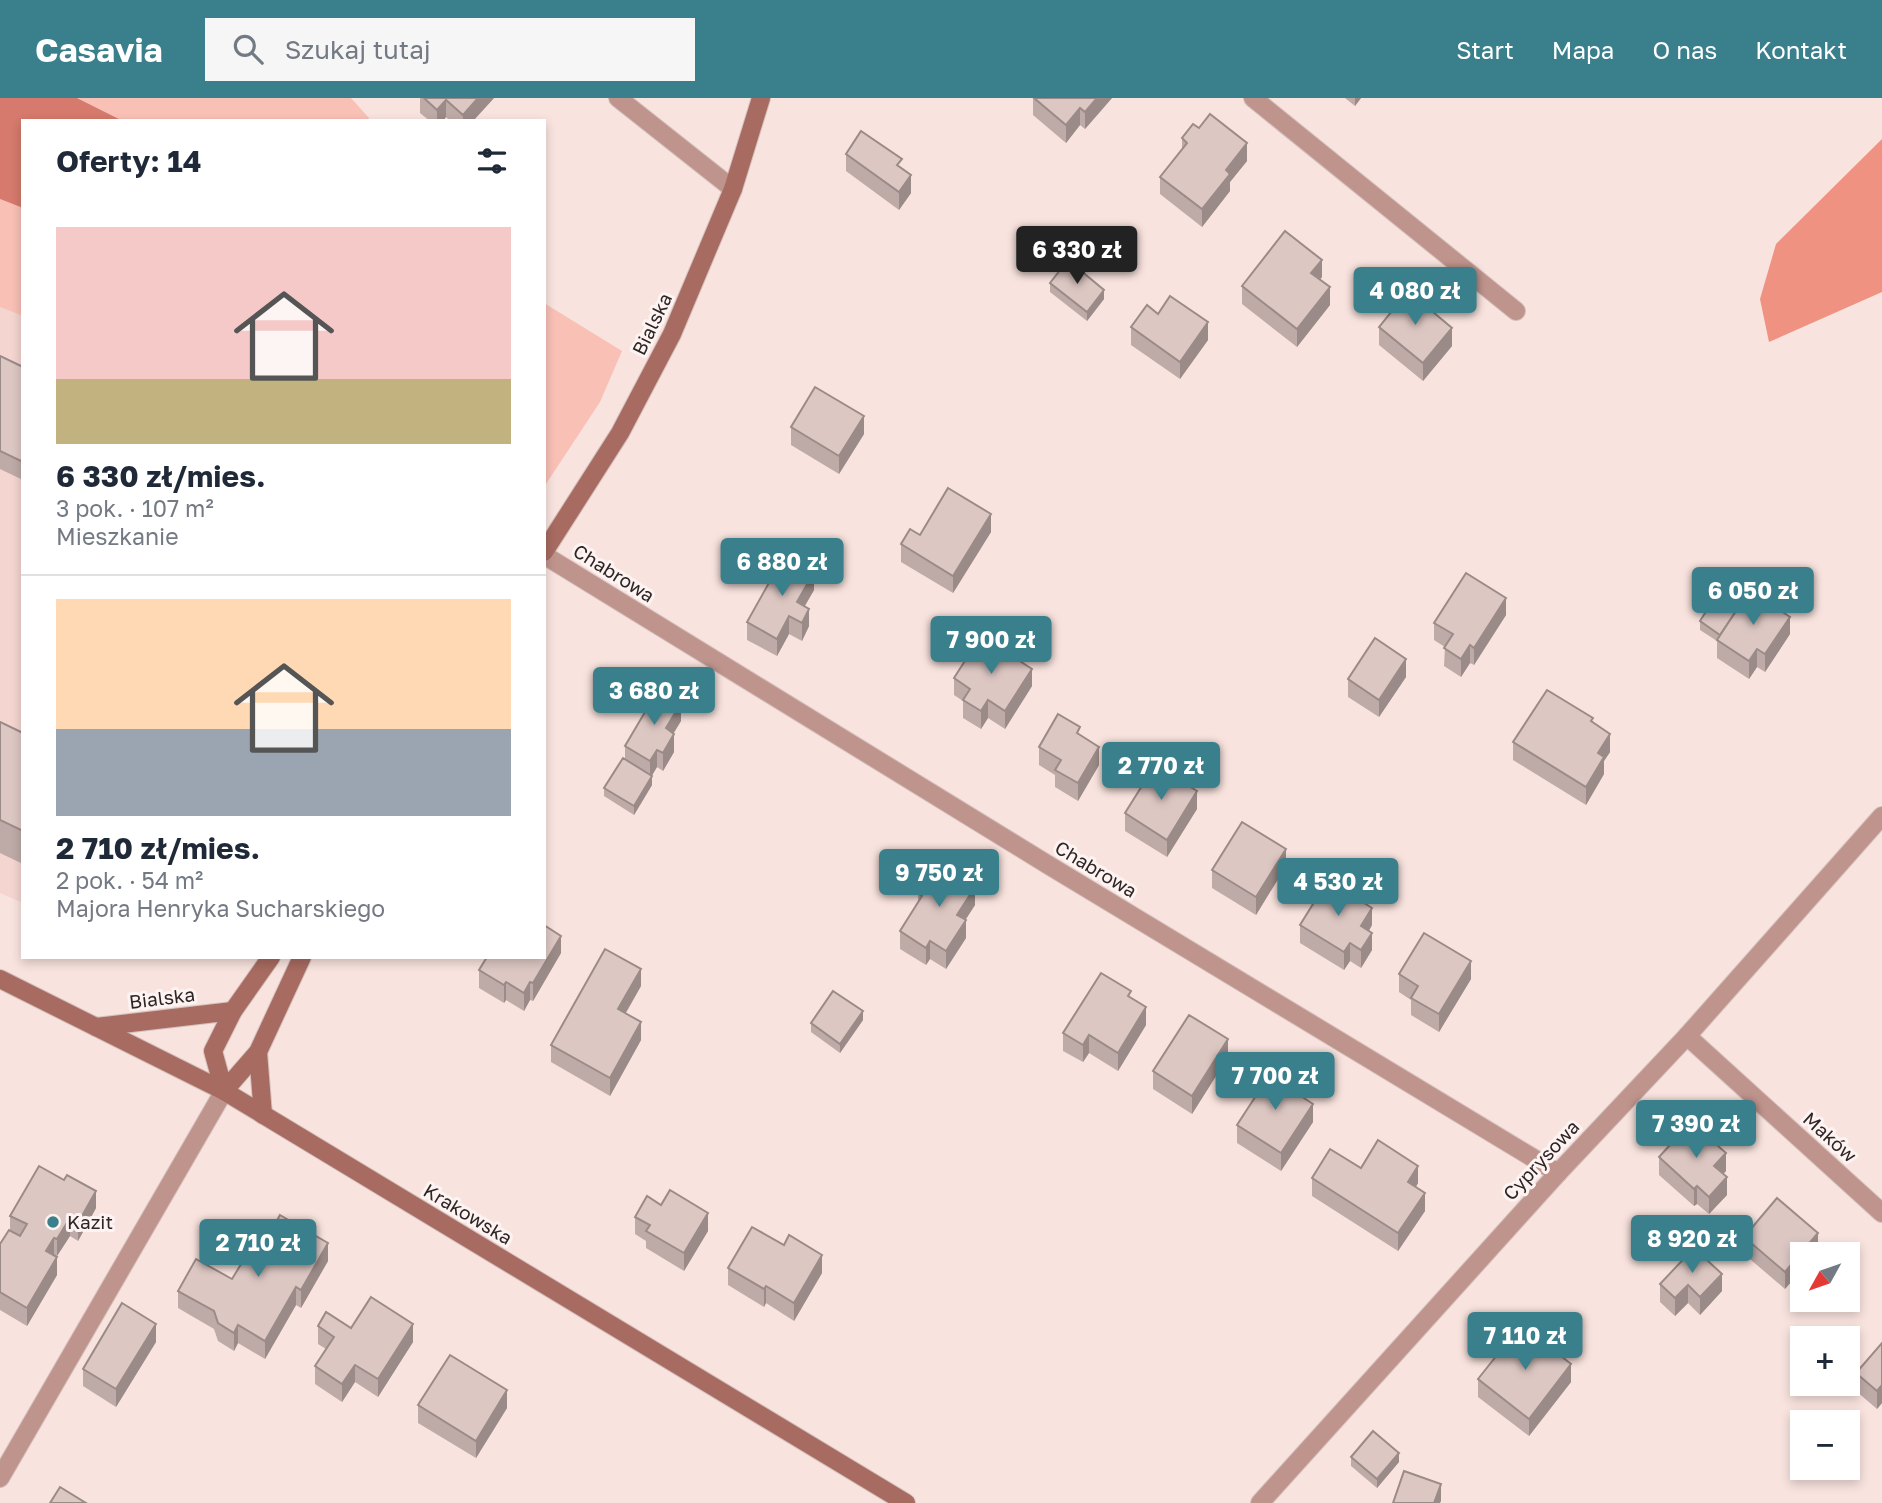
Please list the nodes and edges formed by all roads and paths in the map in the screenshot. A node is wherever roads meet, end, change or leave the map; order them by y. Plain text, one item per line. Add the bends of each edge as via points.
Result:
1 (618, 98) edge
2 (761, 98) edge
3 (1253, 98) edge
4 (733, 189) junction
5 (1516, 311) dead end
6 (546, 550) edge
7 (546, 554) edge
8 (1882, 816) edge
9 (270, 959) edge
10 (301, 959) edge
11 (0, 979) edge
12 (233, 1011) junction
13 (96, 1027) junction
14 (1687, 1036) junction
15 (258, 1052) junction
16 (224, 1091) junction
17 (263, 1115) junction
18 (1558, 1172) junction
19 (1882, 1213) edge
20 (0, 1478) edge
21 (906, 1503) edge
22 (1260, 1503) edge

1 - 4 street
2 - 4 street, Bialska
3 - 5 street
4 - 6 street, Bialska via 672,334 620,433
7 - 18 street, Chabrowa
8 - 14 street, Cyprysowa
9 - 12 street
10 - 15 street
11 - 13 street, Krakowska
12 - 13 street, Bialska
12 - 16 street via 212,1051
13 - 16 street, Krakowska
14 - 18 street, Cyprysowa
14 - 19 street, Maków
15 - 16 street
15 - 17 street
16 - 17 street, Krakowska
16 - 20 street
17 - 21 street, Krakowska
18 - 22 street, Cyprysowa

